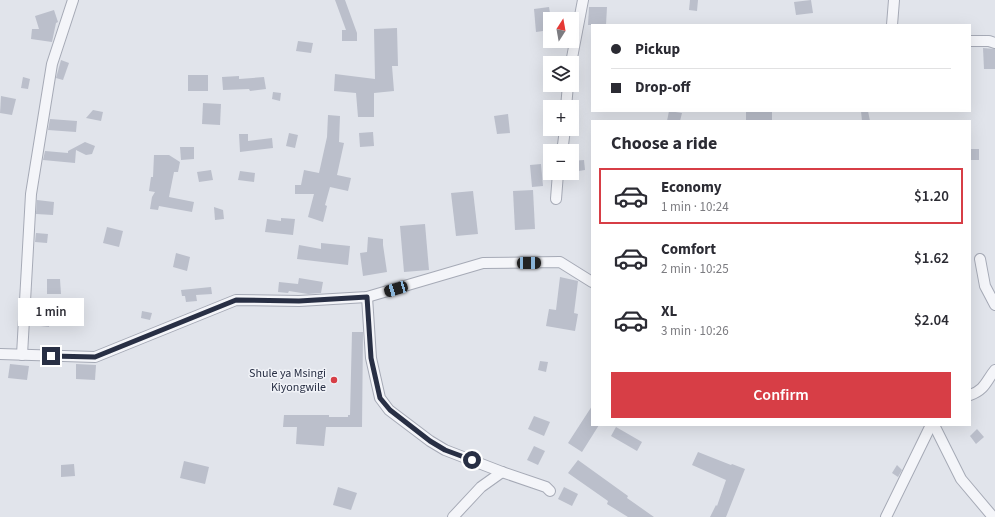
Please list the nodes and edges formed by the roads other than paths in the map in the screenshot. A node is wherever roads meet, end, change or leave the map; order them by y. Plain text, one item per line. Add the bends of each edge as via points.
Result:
1 (73, 0) edge
2 (583, 0) edge
3 (894, 0) edge
4 (892, 24) edge
5 (971, 41) edge
6 (995, 43) edge
7 (572, 56) edge
8 (557, 180) edge
9 (556, 199) dead end
10 (980, 259) dead end
11 (591, 281) edge
12 (367, 297) junction
13 (995, 305) edge
14 (0, 354) edge
15 (22, 355) junction
16 (995, 370) edge
17 (971, 395) edge
18 (931, 426) edge
19 (934, 426) edge
20 (502, 472) junction
21 (550, 491) dead end
22 (453, 517) edge
23 (886, 517) edge
24 (992, 517) edge

1 - 15 street via 52,64 31,194
2 - 7 street
3 - 4 street
5 - 6 street
8 - 9 street
10 - 13 street via 985,286
11 - 12 street via 560,262 482,263
12 - 15 street via 299,301 236,300 95,357
12 - 20 street via 371,358 380,398 390,410 430,441 445,450
14 - 15 street
16 - 17 street via 978,393
18 - 23 street
19 - 24 street via 961,479
20 - 21 street
20 - 22 street via 481,487

